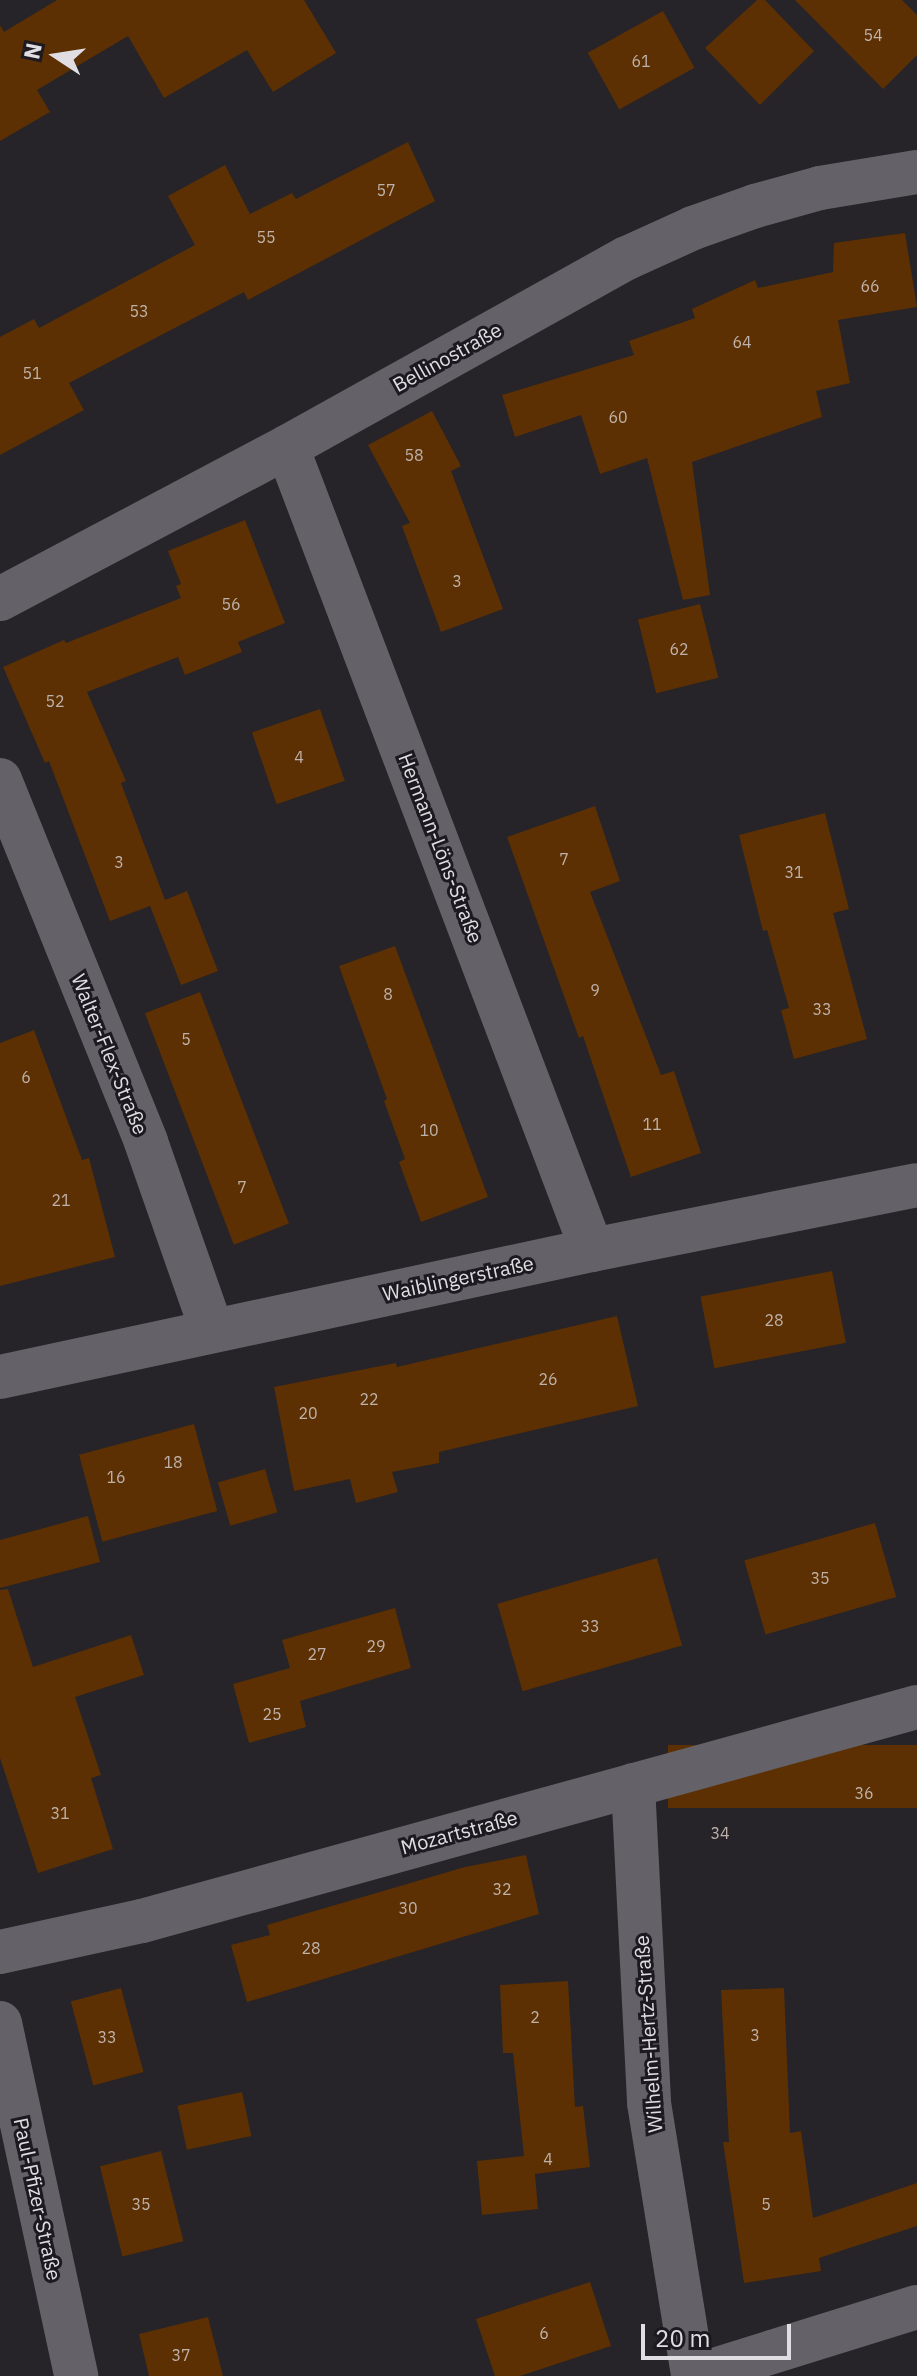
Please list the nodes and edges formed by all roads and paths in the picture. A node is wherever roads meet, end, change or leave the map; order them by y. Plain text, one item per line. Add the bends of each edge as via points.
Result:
1 (917, 172) edge
2 (287, 447) junction
3 (0, 599) edge
4 (0, 780) edge
5 (917, 1185) edge
6 (592, 1250) junction
7 (212, 1330) junction
8 (0, 1377) edge
9 (917, 1707) edge
10 (633, 1785) junction
11 (0, 1952) edge
12 (0, 2023) edge
13 (917, 2307) edge
14 (76, 2376) edge
15 (694, 2376) edge

1 - 2 street, Bellinostraße via 820,188 693,228 627,258
2 - 3 street, Bellinostraße
2 - 6 street, Hermann-Löns-Straße
4 - 7 street, Walter-Flex-Straße via 146,1142
5 - 6 street, Waiblingerstraße
6 - 7 street, Waiblingerstraße
7 - 8 street, Waiblingerstraße
9 - 10 street, Mozartstraße
10 - 11 street, Mozartstraße via 142,1921
10 - 15 street, Wilhelm-Hertz-Straße via 649,2103
12 - 14 street, Paul-Pfizer-Straße
13 - 15 street

